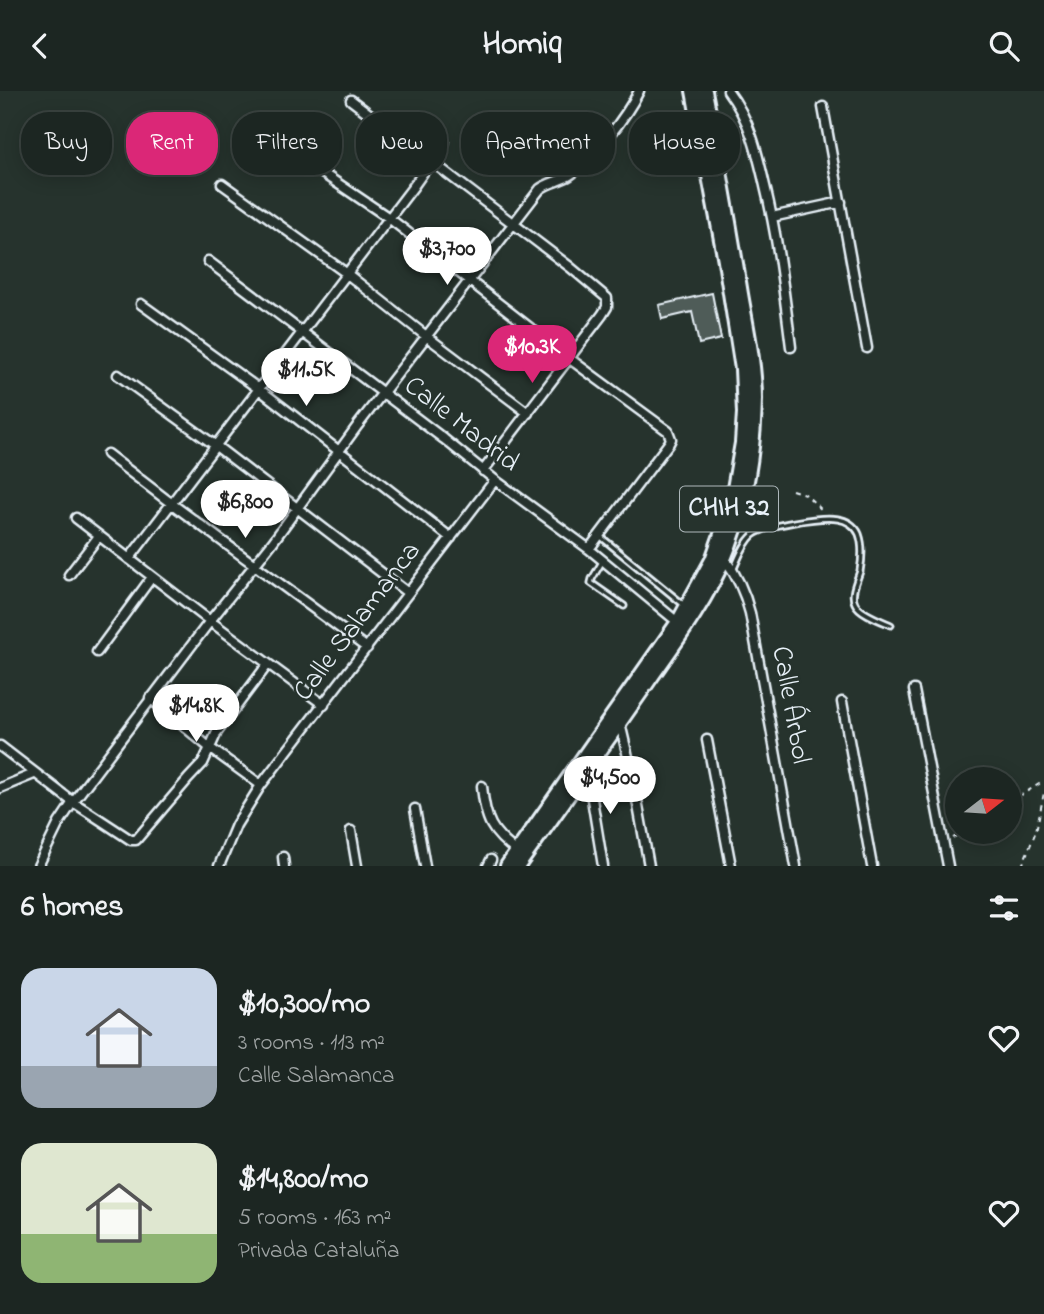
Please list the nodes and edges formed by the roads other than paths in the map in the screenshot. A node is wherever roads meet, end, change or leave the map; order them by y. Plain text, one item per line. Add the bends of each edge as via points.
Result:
1 (639, 91) edge
2 (694, 91) edge
3 (705, 91) edge
4 (728, 91) edge
5 (352, 100) dead end
6 (823, 107) dead end
7 (367, 112) edge
8 (447, 173) edge
9 (325, 175) edge
10 (422, 175) edge
11 (222, 184) dead end
12 (841, 202) junction
13 (772, 216) junction
14 (388, 218) junction
15 (513, 224) junction
16 (208, 261) dead end
17 (346, 273) junction
18 (470, 280) junction
19 (141, 303) dead end
20 (303, 333) junction
21 (426, 336) junction
22 (791, 347) dead end
23 (867, 348) dead end
24 (570, 359) junction
25 (118, 375) dead end
26 (259, 389) junction
27 (383, 393) junction
28 (528, 412) junction
29 (216, 446) junction
30 (339, 452) junction
31 (107, 454) dead end
32 (484, 471) junction
33 (495, 480) junction
34 (172, 504) junction
35 (296, 509) junction
36 (76, 518) dead end
37 (99, 536) junction
38 (599, 536) junction
39 (451, 538) junction
40 (589, 549) junction
41 (724, 558) junction
42 (129, 559) junction
43 (603, 561) junction
44 (254, 565) junction
45 (733, 569) junction
46 (69, 575) dead end
47 (152, 577) junction
48 (408, 593) junction
49 (624, 606) dead end
50 (687, 607) junction
51 (209, 621) junction
52 (681, 625) junction
53 (891, 625) dead end
54 (367, 648) junction
55 (97, 652) dead end
56 (268, 664) junction
57 (914, 690) dead end
58 (150, 698) junction
59 (842, 702) dead end
60 (324, 705) junction
61 (620, 723) junction
62 (708, 740) dead end
63 (0, 747) edge
64 (210, 748) junction
65 (34, 774) junction
66 (584, 774) junction
67 (261, 785) junction
68 (482, 786) dead end
69 (0, 788) edge
70 (73, 802) junction
71 (415, 809) dead end
72 (351, 831) dead end
73 (520, 858) edge
74 (38, 866) edge
75 (219, 866) edge
76 (357, 866) edge
77 (425, 866) edge
78 (507, 866) edge
79 (603, 866) edge
80 (649, 866) edge
81 (731, 866) edge
82 (796, 866) edge
83 (872, 866) edge
84 (948, 866) edge

1 - 15 street via 627,113 584,164 565,179 544,186
2 - 50 main road, CHIH 32 via 737,330 744,413 738,470 725,523
3 - 41 main road, CHIH 32 via 755,396 749,471
4 - 13 street via 743,112 754,141
5 - 7 street
6 - 12 street
8 - 15 street
9 - 14 street
10 - 14 street
11 - 17 street
12 - 13 street
12 - 23 street
13 - 22 street
14 - 17 street
14 - 18 street
15 - 18 street
15 - 24 street via 607,298 607,307
16 - 20 street, Calle Madrid
17 - 20 street
17 - 21 street
18 - 21 street
18 - 24 street
19 - 26 street
20 - 26 street
20 - 27 street, Calle Madrid
21 - 27 street
21 - 28 street
24 - 28 street
24 - 38 street via 668,431 671,439
25 - 29 street
26 - 29 street
26 - 30 street
27 - 30 street
27 - 32 street, Calle Madrid
28 - 32 street
29 - 34 street
29 - 35 street
30 - 35 street
30 - 39 street
31 - 34 street
32 - 33 street, Calle Madrid
33 - 39 street, Calle Salamanca
33 - 40 street, Calle Madrid
34 - 42 street
34 - 44 street
35 - 44 street
35 - 48 street
36 - 37 street
37 - 42 street
37 - 46 street
38 - 40 street
38 - 50 lane
39 - 48 street, Calle Salamanca
40 - 43 street, Calle Madrid
41 - 45 street, Calle Árbol
41 - 52 main road, CHIH 32 via 710,587
42 - 47 street
43 - 49 lane via 591,583
43 - 52 street, Calle Madrid
44 - 51 street
44 - 54 street
45 - 53 lane via 757,533 781,525 840,519 858,532 862,559 853,593 855,605
45 - 82 street, Calle Árbol via 750,614
47 - 51 street
47 - 55 street
48 - 54 street, Calle Salamanca
50 - 52 main road, CHIH 32
51 - 56 street
51 - 58 street
52 - 61 main road, CHIH 32
52 - 73 main road, CHIH 32 via 580,764
54 - 60 street, Calle Salamanca
56 - 60 street
56 - 64 street
57 - 84 street
58 - 64 street
58 - 70 street
59 - 83 street
60 - 67 street, Calle Salamanca
61 - 66 main road, CHIH 32
61 - 80 street
62 - 81 street
63 - 65 street
64 - 67 street
64 - 70 street via 203,764 134,841
65 - 69 street
65 - 70 street
66 - 73 main road, CHIH 32
66 - 79 street
67 - 75 street, Calle Salamanca via 236,825
68 - 73 street via 489,822
70 - 74 street
71 - 77 street
72 - 76 street
73 - 78 main road, CHIH 32

